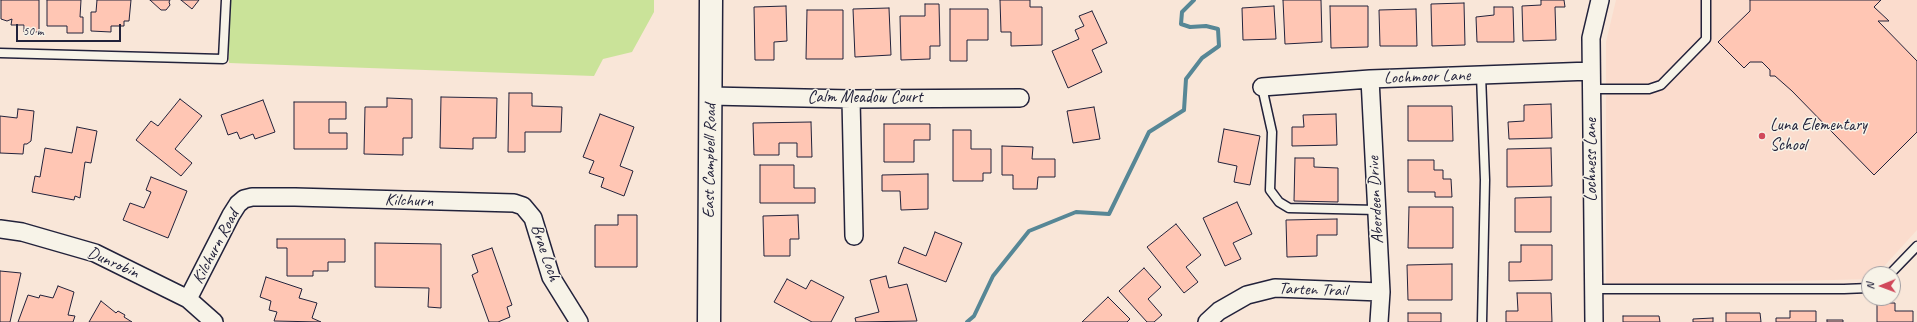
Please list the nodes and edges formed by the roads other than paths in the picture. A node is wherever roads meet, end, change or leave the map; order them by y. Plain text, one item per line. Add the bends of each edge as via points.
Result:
1 (226, 0) edge
2 (711, 0) edge
3 (1600, 0) edge
4 (1706, 0) edge
5 (0, 53) edge
6 (1591, 71) junction
7 (1481, 75) junction
8 (1370, 79) junction
9 (1262, 87) joint
10 (1591, 89) junction
11 (710, 96) junction
12 (851, 98) junction
13 (1020, 98) dead end
14 (295, 197) joint
15 (523, 206) joint
16 (1376, 210) junction
17 (0, 229) edge
18 (854, 236) dead end
19 (1917, 246) edge
20 (1898, 266) edge
21 (1861, 288) edge
22 (1594, 290) junction
23 (1381, 292) junction
24 (188, 299) junction
25 (214, 322) edge
26 (579, 322) edge
27 (709, 322) edge
28 (1207, 322) edge
29 (1379, 322) edge
30 (1482, 322) edge
31 (1594, 322) edge

1 - 5 lane via 223,59
2 - 11 main road, East Campbell Road
3 - 6 street, Lochness Lane via 1591,38
4 - 10 lane via 1706,39 1661,85 1649,89
6 - 7 street, Lochmoor Lane
6 - 10 street, Lochness Lane
7 - 8 street, Lochmoor Lane
7 - 30 lane via 1484,180
8 - 9 street, Lochmoor Lane
8 - 16 street, Aberdeen Drive
9 - 16 lane via 1272,132 1270,190 1279,202 1289,208
10 - 22 street, Lochness Lane
11 - 12 street, Calm Meadow Court
11 - 27 main road, East Campbell Road
12 - 13 street, Calm Meadow Court
12 - 18 street
14 - 15 street, Kilchurn via 514,203
14 - 24 street, Kilchurn Road via 252,197 238,204
15 - 26 street, Brae Loch via 533,218 551,277
16 - 23 street, Aberdeen Drive
17 - 24 street, Dunrobin via 22,232 95,253
19 - 20 lane
21 - 22 lane
22 - 31 street, Lochness Lane
23 - 28 street, Tarten Trail via 1274,288 1247,295 1219,311
23 - 29 street, Aberdeen Drive
24 - 25 street, Dunrobin

